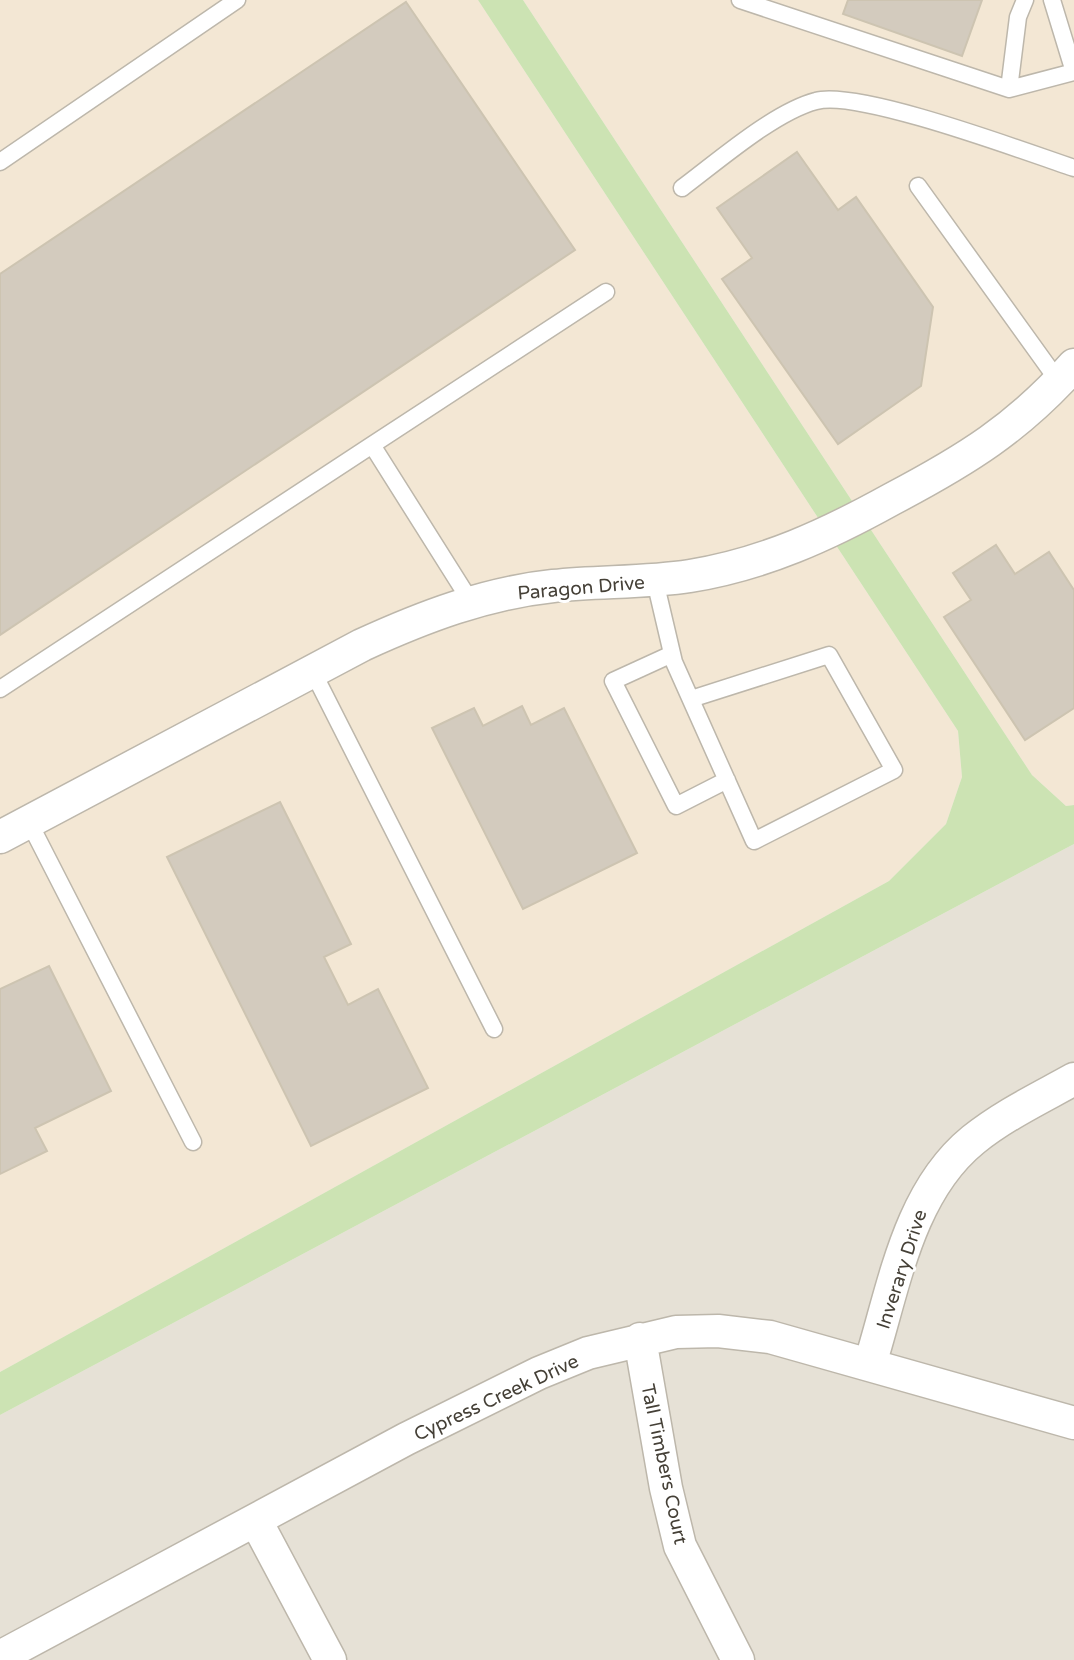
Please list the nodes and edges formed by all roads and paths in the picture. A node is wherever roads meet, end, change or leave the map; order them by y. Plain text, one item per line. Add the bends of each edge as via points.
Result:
1 (237, 0) edge
2 (740, 0) edge
3 (1025, 0) edge
4 (1052, 0) edge
5 (1074, 72) edge
6 (1009, 89) junction
7 (0, 162) edge
8 (1074, 168) edge
9 (918, 186) dead end
10 (682, 188) dead end
11 (606, 292) dead end
12 (1066, 374) edge
13 (372, 445) junction
14 (655, 581) junction
15 (471, 603) junction
16 (672, 654) junction
17 (313, 672) junction
18 (0, 689) edge
19 (691, 699) junction
20 (727, 780) junction
21 (29, 821) junction
22 (0, 837) edge
23 (494, 1029) dead end
24 (1074, 1079) edge
25 (193, 1142) dead end
26 (640, 1339) junction
27 (870, 1364) junction
28 (1074, 1423) edge
29 (256, 1521) junction
30 (0, 1657) edge
31 (330, 1660) edge
32 (738, 1660) edge

1 - 7 lane
2 - 6 lane
3 - 6 lane via 1018,17
4 - 5 lane
5 - 6 lane
8 - 10 lane via 872,105 819,100 799,107 739,145
9 - 12 lane
11 - 13 lane
12 - 14 street, Paragon Drive via 1008,430 968,458 824,537 731,568
13 - 15 lane
13 - 18 lane
14 - 15 street, Paragon Drive via 553,586
14 - 16 lane
15 - 17 street, Paragon Drive via 408,624
16 - 19 lane
16 - 20 lane via 613,681 676,806
17 - 21 street, Paragon Drive
17 - 23 lane
19 - 20 lane
19 - 20 lane via 829,655 894,770 754,841
21 - 22 street, Paragon Drive
21 - 25 lane
24 - 27 street, Inverary Drive via 1003,1118 944,1168 909,1238
26 - 27 street, Cypress Creek Drive via 718,1331 770,1337
26 - 29 street, Cypress Creek Drive via 539,1373
26 - 32 street, Tall Timbers Court via 680,1546
27 - 28 street, Cypress Creek Drive
29 - 30 street, Cypress Creek Drive
29 - 31 street

